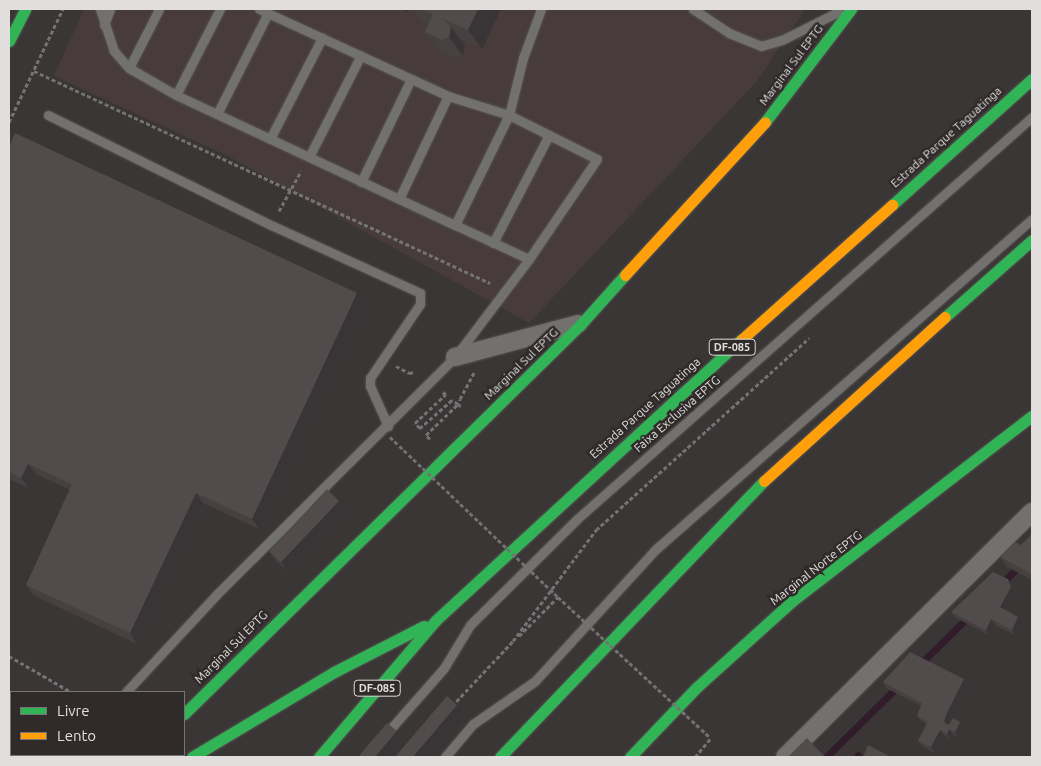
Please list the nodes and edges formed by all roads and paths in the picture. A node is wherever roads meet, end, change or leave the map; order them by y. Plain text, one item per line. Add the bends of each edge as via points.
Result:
1 (25, 9) edge
2 (63, 9) edge
3 (100, 9) edge
4 (110, 9) edge
5 (159, 9) edge
6 (220, 9) edge
7 (259, 9) edge
8 (541, 9) edge
9 (693, 9) edge
10 (844, 9) edge
11 (851, 9) edge
12 (268, 13) junction
13 (104, 25) junction
14 (322, 38) junction
15 (9, 41) edge
16 (361, 56) junction
17 (129, 68) junction
18 (34, 71) junction
19 (412, 79) junction
20 (1032, 79) edge
21 (176, 95) junction
22 (448, 96) junction
23 (217, 114) junction
24 (48, 115) dead end
25 (509, 115) junction
26 (1032, 117) edge
27 (9, 122) edge
28 (548, 135) junction
29 (270, 139) junction
30 (309, 157) junction
31 (361, 182) junction
32 (289, 192) junction
33 (399, 199) junction
34 (1032, 219) edge
35 (271, 225) junction
36 (454, 225) junction
37 (1032, 240) edge
38 (493, 242) junction
39 (529, 259) junction
40 (506, 292) junction
41 (581, 324) junction
42 (810, 337) dead end
43 (482, 348) junction
44 (455, 357) junction
45 (438, 389) dead end
46 (1032, 416) edge
47 (388, 426) junction
48 (397, 430) dead end
49 (428, 437) junction
50 (447, 455) junction
51 (1032, 512) edge
52 (558, 598) junction
53 (436, 620) junction
54 (513, 641) junction
55 (9, 656) edge
56 (68, 691) edge
57 (127, 691) edge
58 (185, 713) edge
59 (444, 714) edge
60 (379, 742) edge
61 (192, 757) edge
62 (319, 757) edge
63 (445, 757) edge
64 (500, 757) edge
65 (630, 757) edge
66 (695, 757) edge
67 (785, 757) edge

1 - 15 main road
2 - 18 path
3 - 13 lane
4 - 13 lane
5 - 17 lane
6 - 21 lane
7 - 12 lane
8 - 25 lane via 523,58
9 - 10 lane via 729,33 761,46 782,40
11 - 41 main road, Marginal Sul EPTG via 775,110
12 - 14 lane
12 - 23 lane
13 - 17 lane via 114,51
14 - 16 lane
14 - 29 lane
16 - 19 lane
16 - 30 lane
17 - 21 lane
18 - 27 path
18 - 32 path
19 - 22 lane
19 - 31 lane
20 - 53 main road, Estrada Parque Taguatinga / DF-085 via 636,434
21 - 23 lane
22 - 25 lane
22 - 33 lane
23 - 29 lane
24 - 35 lane
25 - 28 lane
25 - 36 lane
26 - 60 lane, Faixa Exclusiva EPTG via 577,519 470,625 444,668
28 - 38 lane
28 - 39 lane via 597,159
29 - 30 lane
30 - 31 lane
30 - 32 path
31 - 33 lane
32 - 35 path
32 - 40 path
33 - 36 lane
34 - 63 lane via 656,549 535,681 473,724
35 - 47 lane via 420,293 420,304 370,378 370,386
36 - 38 lane
37 - 64 main road via 782,463
38 - 39 lane
39 - 40 lane
40 - 44 lane
41 - 43 street
41 - 50 main road, Marginal Sul EPTG
42 - 54 path via 596,530
43 - 44 street
43 - 49 path via 460,406
44 - 47 lane
45 - 49 path via 446,394 415,423 420,428 452,400 458,404 426,435
46 - 65 main road, Marginal Norte EPTG via 791,602 697,687
47 - 57 lane via 301,509 154,659
48 - 52 path, bridge via 390,437
49 - 50 path
50 - 58 main road, Marginal Sul EPTG
51 - 67 street
52 - 54 path
52 - 66 path, bridge via 711,738
53 - 61 main road via 334,672
53 - 62 main road, Estrada Parque Taguatinga / DF-085
54 - 59 path
55 - 56 path

